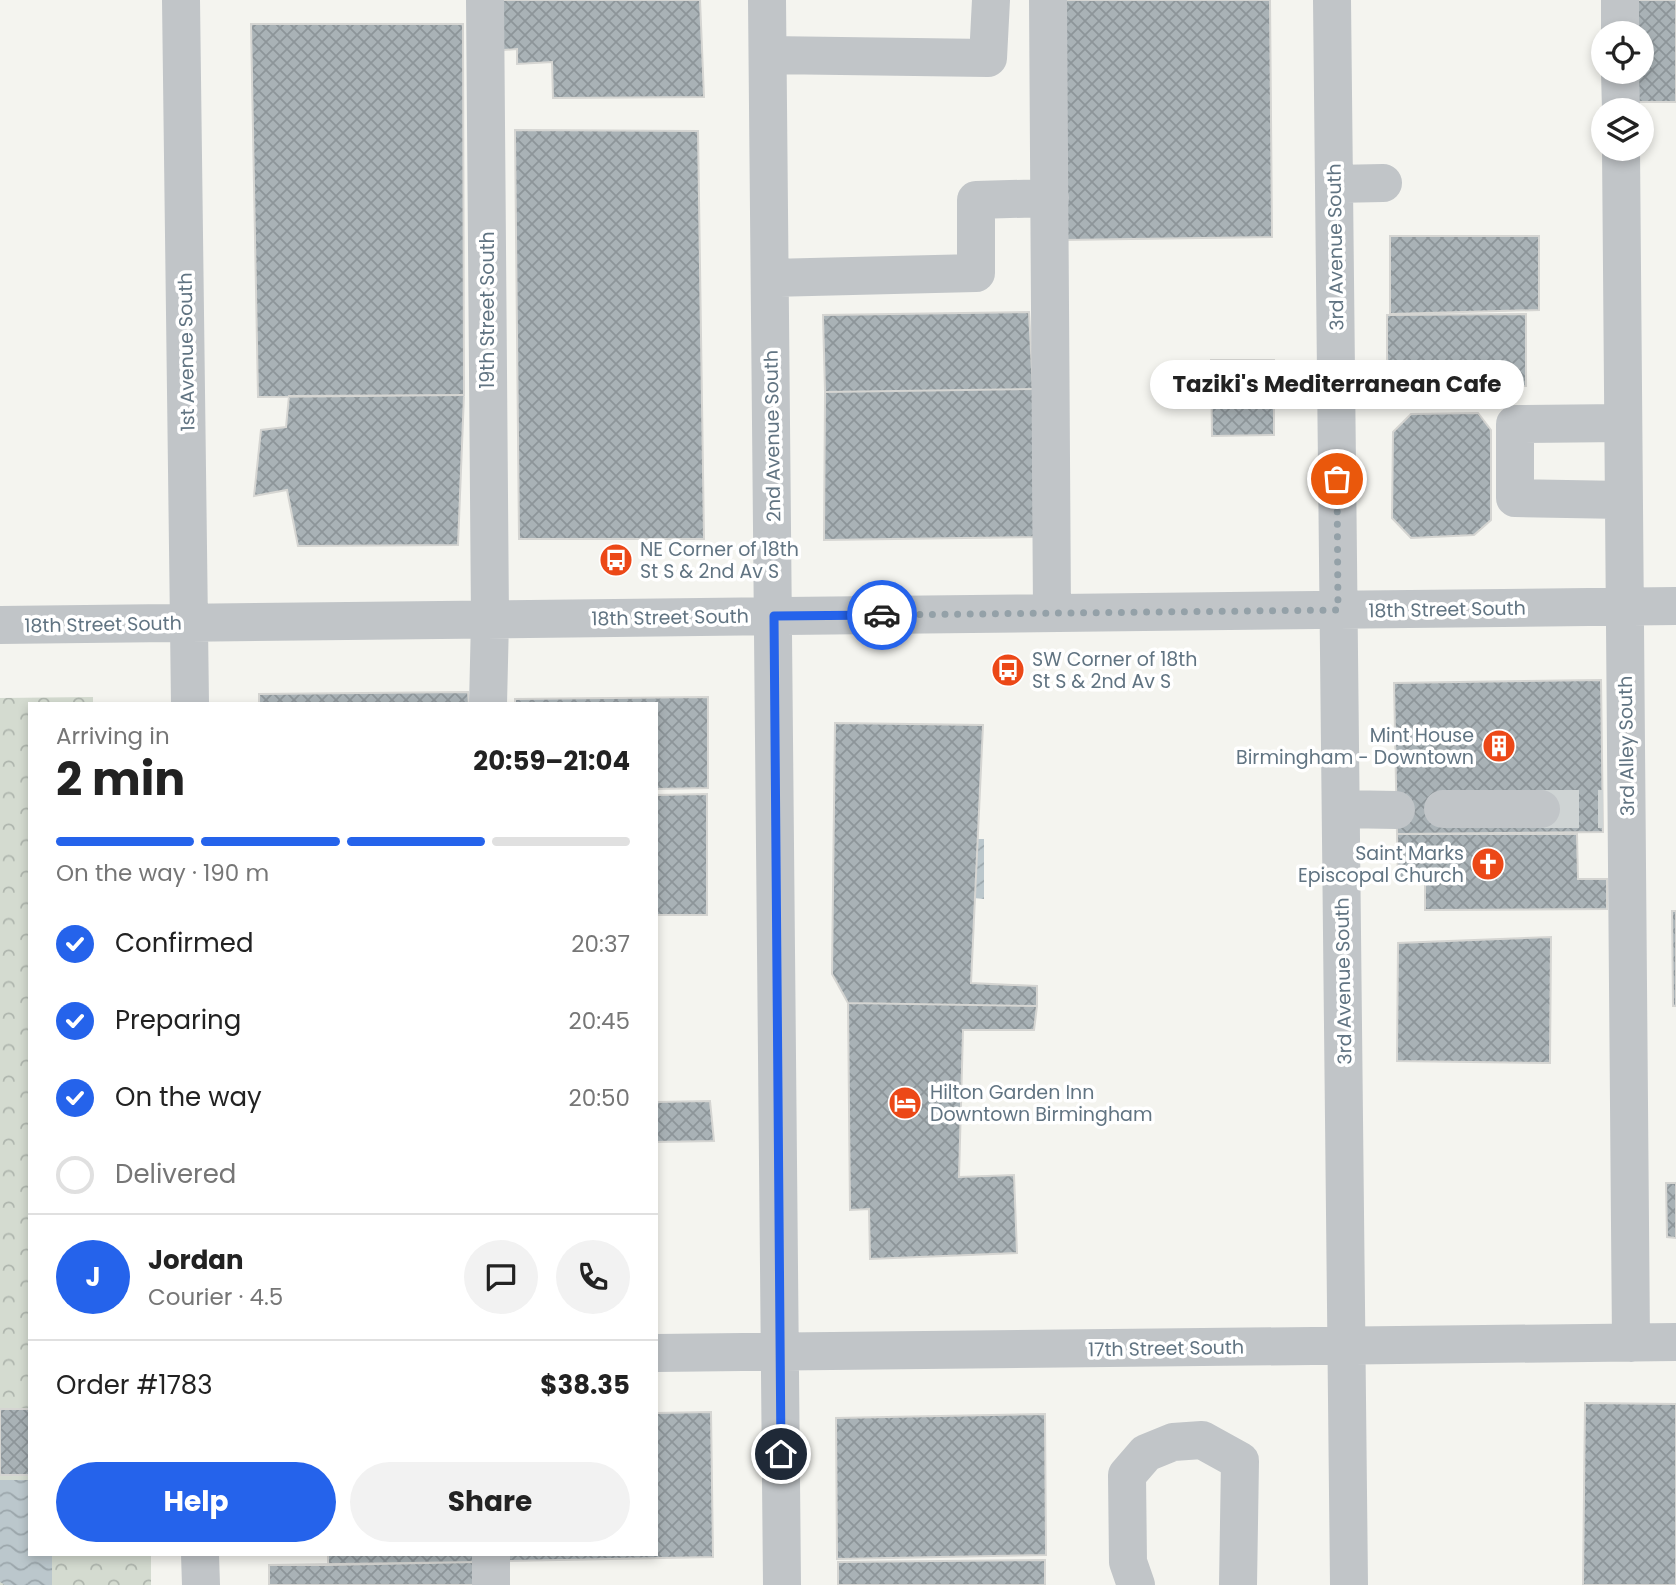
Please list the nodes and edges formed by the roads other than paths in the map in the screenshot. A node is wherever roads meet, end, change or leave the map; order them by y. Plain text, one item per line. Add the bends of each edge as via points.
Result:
1 (181, 0) edge
2 (485, 0) edge
3 (767, 0) edge
4 (991, 0) edge
5 (1048, 0) edge
6 (1332, 0) edge
7 (1620, 0) edge
8 (1620, 21) edge
9 (768, 55) junction
10 (1621, 161) edge
11 (1383, 183) dead end
12 (1334, 184) junction
13 (1050, 198) junction
14 (770, 278) junction
15 (1623, 423) junction
16 (1624, 500) junction
17 (1676, 606) edge
18 (1625, 607) junction
19 (1338, 610) junction
20 (1052, 613) junction
21 (774, 616) junction
22 (490, 620) junction
23 (189, 623) junction
24 (0, 625) edge
25 (190, 702) edge
26 (488, 702) edge
27 (1341, 809) junction
28 (1443, 809) dead end
29 (1541, 809) tunnel mouth
30 (1396, 810) dead end
31 (1676, 1342) edge
32 (1631, 1343) junction
33 (1346, 1346) junction
34 (779, 1351) junction
35 (658, 1353) edge
36 (200, 1556) edge
37 (491, 1556) edge
38 (201, 1585) edge
39 (491, 1585) edge
40 (782, 1585) edge
41 (1136, 1585) edge
42 (1238, 1585) edge
43 (1349, 1585) edge

1 - 23 street, 1st Avenue South
2 - 22 street, 19th Street South
3 - 9 street, 2nd Avenue South
4 - 9 street via 988,58
5 - 13 street
6 - 12 street, 3rd Avenue South
7 - 8 street
9 - 14 street, 2nd Avenue South
10 - 15 street, 3rd Alley South
11 - 12 street
12 - 19 street, 3rd Avenue South
13 - 14 street via 976,200 976,273
13 - 20 street
14 - 21 street, 2nd Avenue South
15 - 16 street, 3rd Alley South
15 - 16 street via 1515,425 1515,498
16 - 18 street, 3rd Alley South
17 - 18 street, 18th Street South
18 - 19 street, 18th Street South
18 - 32 street, 3rd Alley South via 1615,808
19 - 20 street, 18th Street South
19 - 27 street, 3rd Avenue South
20 - 21 street, 18th Street South
21 - 22 street, 18th Street South
21 - 34 street, 2nd Avenue South
22 - 23 street, 18th Street South
22 - 26 street, 19th Street South
23 - 24 street, 18th Street South
23 - 25 street, 1st Avenue South
27 - 30 street
27 - 33 street, 3rd Avenue South
28 - 29 street
31 - 32 street, 17th Street South
32 - 33 street, 17th Street South
33 - 34 street, 17th Street South
33 - 43 street, 3rd Avenue South
34 - 35 street, 17th Street South
34 - 40 street, 2nd Avenue South
36 - 38 street
37 - 39 street
41 - 42 street via 1128,1562 1127,1475 1146,1453 1173,1442 1202,1440 1240,1461

